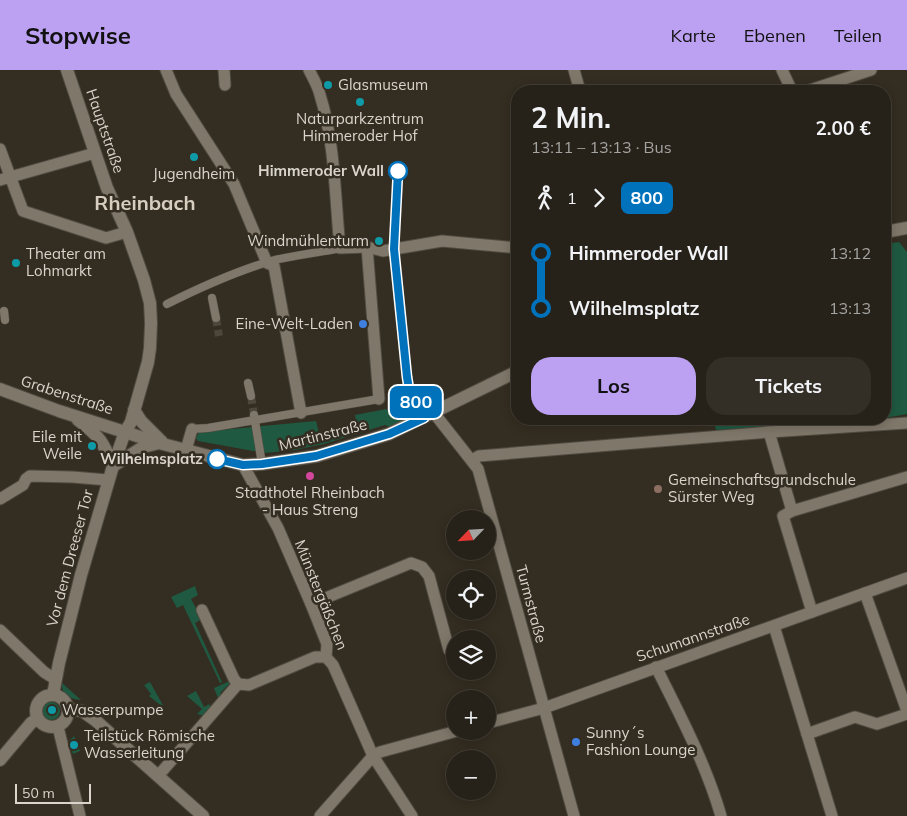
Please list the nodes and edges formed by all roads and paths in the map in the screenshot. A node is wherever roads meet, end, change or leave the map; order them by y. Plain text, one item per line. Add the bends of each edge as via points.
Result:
1 (67, 70) edge
2 (166, 70) edge
3 (224, 70) edge
4 (309, 70) edge
5 (574, 70) edge
6 (782, 70) edge
7 (871, 70) edge
8 (224, 85) dead end
9 (578, 85) edge
10 (789, 85) edge
11 (825, 85) edge
12 (0, 149) edge
13 (95, 153) junction
14 (5, 179) edge
15 (907, 228) edge
16 (891, 231) edge
17 (127, 232) junction
18 (367, 247) junction
19 (511, 247) edge
20 (336, 249) junction
21 (267, 263) junction
22 (212, 298) dead end
23 (166, 304) dead end
24 (4, 311) dead end
25 (216, 318) tunnel mouth
26 (5, 320) dead end
27 (511, 374) edge
28 (248, 383) dead end
29 (0, 389) edge
30 (251, 396) tunnel mouth
31 (379, 399) joint
32 (134, 410) junction
33 (301, 413) junction
34 (434, 413) junction
35 (71, 414) junction
36 (255, 417) junction
37 (907, 423) edge
38 (891, 424) edge
39 (876, 425) edge
40 (192, 430) joint
41 (125, 432) junction
42 (769, 432) junction
43 (161, 443) junction
44 (186, 450) junction
45 (472, 460) junction
46 (262, 464) junction
47 (243, 465) junction
48 (113, 466) junction
49 (907, 477) edge
50 (108, 480) junction
51 (0, 499) edge
52 (792, 511) junction
53 (907, 578) edge
54 (865, 593) junction
55 (311, 604) junction
56 (202, 610) dead end
57 (812, 612) junction
58 (774, 626) junction
59 (0, 630) edge
60 (446, 639) edge
61 (326, 657) junction
62 (656, 667) junction
63 (56, 679) junction
64 (238, 684) junction
65 (53, 695) junction
66 (544, 708) junction
67 (68, 709) junction
68 (907, 712) edge
69 (37, 719) junction
70 (496, 721) edge
71 (58, 727) junction
72 (446, 734) edge
73 (807, 734) junction
74 (373, 756) junction
75 (0, 760) edge
76 (158, 776) junction
77 (80, 816) edge
78 (203, 816) edge
79 (320, 816) edge
80 (412, 816) edge
81 (574, 816) edge
82 (721, 816) edge
83 (832, 816) edge

1 - 13 main road, Hauptstraße
2 - 21 street via 176,94 234,184
3 - 8 street
4 - 20 street via 320,94 326,119
5 - 9 street
6 - 10 street
7 - 11 street
12 - 14 street
13 - 14 street
13 - 17 main road, Hauptstraße
14 - 17 street via 24,216 106,238
15 - 16 main road
17 - 32 main road, Hauptstraße via 144,280 151,323 148,362
18 - 19 street via 383,251 442,241
18 - 20 street
18 - 31 street
20 - 21 street
21 - 23 street
21 - 33 street via 274,266
22 - 25 street
24 - 26 street
27 - 34 main road, Martinstraße
28 - 30 street
29 - 35 main road, Grabenstraße
31 - 33 street
32 - 41 main road, Hauptstraße
32 - 43 main road
33 - 36 street
34 - 45 street, Turmstraße
34 - 46 main road, Martinstraße via 357,445 316,456
35 - 41 main road, Grabenstraße
35 - 48 main road via 102,441
36 - 40 street
36 - 46 street
37 - 38 street
39 - 42 street
40 - 44 street
41 - 43 main road, Martinstraße
41 - 48 main road, Vor dem Dreeser Tor
42 - 45 street via 479,456
42 - 52 street
43 - 44 main road, Martinstraße
43 - 48 main road via 143,447
44 - 47 main road, Martinstraße
45 - 66 street, Turmstraße via 478,469
46 - 47 main road, Martinstraße
47 - 55 street, Münstergäßchen via 278,528
48 - 50 main road, Vor dem Dreeser Tor
49 - 52 street
50 - 51 street via 30,476 23,485
50 - 63 main road, Vor dem Dreeser Tor
52 - 57 street via 783,516
53 - 54 street, Schumannstraße
54 - 57 street, Schumannstraße
54 - 68 street
55 - 60 street via 411,563 422,566 429,576
55 - 61 street, Münstergäßchen via 327,644
56 - 64 street
57 - 58 street, Schumannstraße
58 - 62 street, Schumannstraße
58 - 73 street
59 - 63 street via 44,672
61 - 64 street via 314,657 249,685
61 - 74 street, Münstergäßchen via 334,665
62 - 66 street, Schumannstraße
62 - 82 street via 689,733
63 - 65 main road, Vor dem Dreeser Tor
64 - 76 street
65 - 67 main road via 65,701
65 - 69 main road via 43,697 36,704
66 - 70 street, Schumannstraße
66 - 81 street, Turmstraße
67 - 71 main road via 68,716
67 - 76 main road via 82,711 95,720
68 - 73 street via 877,724 855,717
69 - 71 main road via 42,725
69 - 75 main road
71 - 77 street
72 - 74 street
73 - 83 street
74 - 79 street
74 - 80 street, Münstergäßchen
76 - 78 main road

